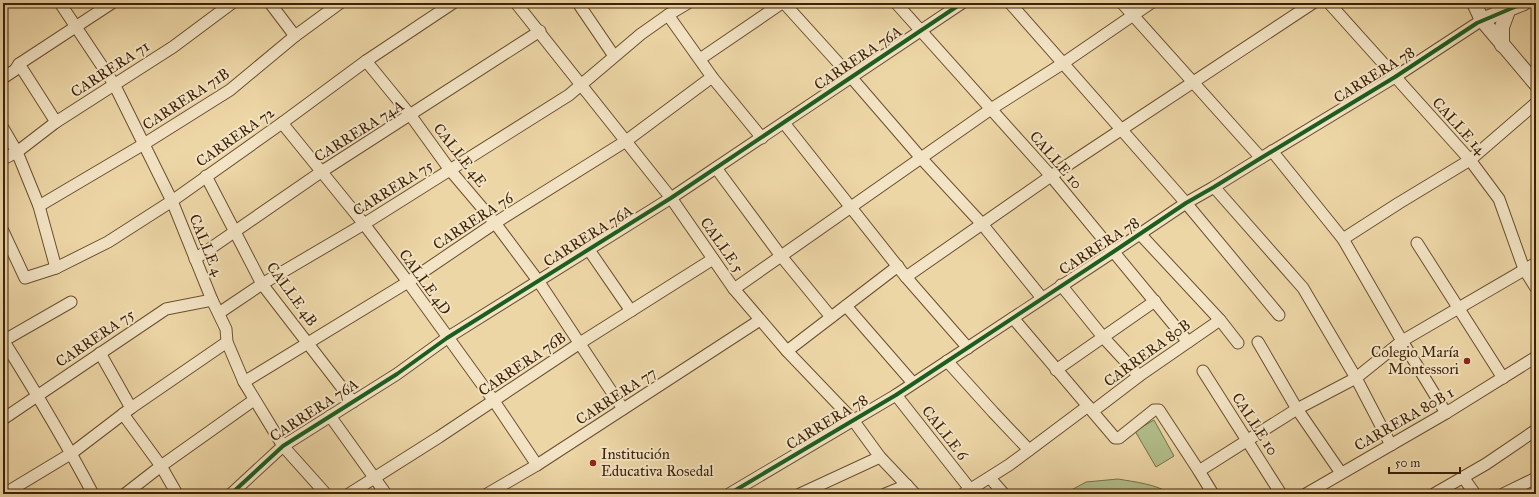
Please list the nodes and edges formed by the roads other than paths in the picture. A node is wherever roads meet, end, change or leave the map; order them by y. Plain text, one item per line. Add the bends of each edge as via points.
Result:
1 (60, 3) edge
2 (112, 3) edge
3 (232, 3) edge
4 (270, 3) edge
5 (340, 3) edge
6 (453, 3) edge
7 (516, 3) edge
8 (578, 3) edge
9 (783, 3) edge
10 (896, 3) edge
11 (962, 3) edge
12 (1010, 3) edge
13 (1122, 3) edge
14 (1151, 3) edge
15 (1313, 3) edge
16 (1328, 3) edge
17 (1474, 3) edge
18 (1524, 3) edge
19 (681, 5) edge
20 (1509, 8) junction
21 (668, 14) junction
22 (1132, 16) junction
23 (1482, 20) junction
24 (77, 27) junction
25 (920, 30) junction
26 (540, 31) junction
27 (296, 36) junction
28 (1502, 45) junction
29 (614, 56) junction
30 (700, 59) junction
31 (366, 61) junction
32 (19, 64) junction
33 (1062, 64) junction
34 (712, 77) junction
35 (851, 77) junction
36 (1396, 77) junction
37 (3, 78) edge
38 (1194, 82) junction
39 (114, 84) junction
40 (1536, 84) edge
41 (581, 85) junction
42 (1536, 103) edge
43 (991, 109) junction
44 (411, 116) junction
45 (56, 122) junction
46 (282, 123) junction
47 (784, 123) junction
48 (3, 128) edge
49 (1122, 130) junction
50 (762, 138) junction
51 (626, 141) junction
52 (144, 144) junction
53 (1272, 151) junction
54 (17, 152) junction
55 (921, 158) junction
56 (1260, 158) junction
57 (3, 159) edge
58 (1470, 160) junction
59 (716, 168) junction
60 (450, 170) junction
61 (321, 172) junction
62 (206, 176) junction
63 (1051, 176) junction
64 (1214, 187) junction
65 (671, 198) junction
66 (172, 200) junction
67 (1186, 203) junction
68 (39, 206) junction
69 (851, 207) junction
70 (495, 223) junction
71 (364, 224) junction
72 (982, 224) junction
73 (3, 231) edge
74 (236, 232) junction
75 (1140, 234) junction
76 (1343, 240) junction
77 (1417, 243) dead end
78 (589, 250) junction
79 (1114, 252) junction
80 (781, 256) junction
81 (195, 258) junction
82 (713, 259) junction
83 (1536, 263) edge
84 (898, 266) junction
85 (56, 268) junction
86 (1524, 269) junction
87 (906, 278) junction
88 (408, 282) junction
89 (539, 282) junction
90 (262, 284) junction
91 (1061, 286) junction
92 (1536, 288) edge
93 (734, 290) junction
94 (1042, 298) junction
95 (212, 300) junction
96 (1155, 301) junction
97 (71, 302) dead end
98 (846, 306) junction
99 (1458, 308) junction
100 (630, 312) junction
101 (219, 313) junction
102 (1280, 315) dead end
103 (831, 317) junction
104 (1013, 318) junction
105 (760, 320) junction
106 (1220, 320) junction
107 (1103, 336) junction
108 (447, 338) junction
109 (3, 341) edge
110 (1402, 341) junction
111 (227, 342) junction
112 (308, 342) junction
113 (1188, 342) junction
114 (1258, 342) dead end
115 (580, 343) junction
116 (1238, 343) dead end
117 (968, 348) junction
118 (787, 352) junction
119 (100, 353) junction
120 (1536, 358) edge
121 (947, 361) junction
122 (1056, 370) junction
123 (1203, 371) dead end
124 (1139, 376) junction
125 (1356, 378) junction
126 (1503, 378) junction
127 (244, 382) junction
128 (913, 383) junction
129 (896, 395) junction
130 (38, 396) junction
131 (254, 400) junction
132 (494, 401) junction
133 (353, 402) junction
134 (1090, 408) junction
135 (623, 409) junction
136 (1297, 409) junction
137 (127, 411) junction
138 (1446, 413) junction
139 (330, 416) junction
140 (3, 418) edge
141 (852, 420) junction
142 (1536, 430) edge
143 (1247, 440) junction
144 (1391, 444) junction
145 (283, 446) junction
146 (1029, 450) junction
147 (72, 453) junction
148 (880, 456) junction
149 (537, 465) junction
150 (161, 466) junction
151 (1200, 471) junction
152 (1341, 473) junction
153 (374, 477) junction
154 (1463, 477) junction
155 (990, 478) junction
156 (1536, 478) edge
157 (907, 485) junction
158 (3, 491) edge
159 (967, 492) edge
160 (1313, 492) edge
161 (732, 493) edge
162 (5, 494) edge
163 (93, 494) edge
164 (125, 494) edge
165 (177, 494) edge
166 (231, 494) edge
167 (326, 494) edge
168 (348, 494) edge
169 (386, 494) edge
170 (487, 494) edge
171 (800, 494) edge
172 (885, 494) edge
173 (915, 494) edge
174 (1004, 494) edge
175 (1213, 494) edge
176 (1281, 494) edge
177 (1434, 494) edge
178 (1476, 494) edge
179 (1503, 494) edge

1 - 24 street, CALLE 4
2 - 24 street
3 - 39 street, CARRERA 71 via 173,47
4 - 27 street
5 - 27 street, CARRERA 71B
6 - 31 street, CARRERA 72
7 - 26 street, CALLE 5
8 - 29 street
9 - 30 street
9 - 35 street
10 - 25 street, CALLE 10
11 - 25 street, CARRERA 76A
12 - 33 street
13 - 22 street
14 - 22 street
15 - 38 street
16 - 36 street, CALLE 14
17 - 23 street
18 - 20 street
19 - 21 street, CARRERA 75
20 - 23 street
20 - 28 street via 1502,27
21 - 29 street, CARRERA 75
21 - 30 street
22 - 33 street
22 - 38 street
23 - 28 street
23 - 36 street, CARRERA 78
24 - 32 street
24 - 39 street, CALLE 4
25 - 35 street, CARRERA 76A
25 - 43 street, CALLE 10
26 - 41 street, CALLE 5
26 - 44 street, CARRERA 74A
27 - 52 street, CARRERA 71B via 230,90
28 - 40 street
29 - 41 street, CARRERA 75
30 - 34 street
31 - 44 street, CALLE 4E
31 - 46 street, CARRERA 72
32 - 37 street
32 - 45 street
33 - 43 street
33 - 49 street
34 - 50 street
34 - 51 street, CARRERA 76
35 - 47 street, CARRERA 76A
35 - 55 street
36 - 53 street, CARRERA 78
36 - 58 street, CALLE 14
38 - 49 street
38 - 56 street
39 - 45 street, CARRERA 71
39 - 52 street, CALLE 4
41 - 51 street, CALLE 5
41 - 60 street, CARRERA 75
42 - 58 street
43 - 55 street
43 - 63 street, CALLE 10
44 - 60 street, CALLE 4E
44 - 61 street, CARRERA 74A
45 - 54 street, CARRERA 71
46 - 61 street, CALLE 4D
46 - 62 street, CARRERA 72
47 - 50 street, CARRERA 76A
47 - 69 street
48 - 54 street
49 - 63 street
49 - 67 street
50 - 59 street, CARRERA 76A
51 - 65 street, CALLE 5
51 - 70 street, CARRERA 76
52 - 66 street, CALLE 4
52 - 68 street, CARRERA 71B
53 - 56 street, CARRERA 78
53 - 76 street
54 - 57 street, CARRERA 71
54 - 68 street
55 - 69 street
55 - 72 street
56 - 64 street, CARRERA 78
58 - 76 street
58 - 86 street, CALLE 14 via 1499,199
59 - 65 street, CARRERA 76A
59 - 80 street
60 - 70 street, CALLE 4E
60 - 71 street, CARRERA 75
61 - 71 street, CALLE 4D
61 - 74 street, CARRERA 74A
62 - 66 street, CARRERA 72
62 - 74 street, CALLE 4B
63 - 72 street
63 - 79 street, CALLE 10
64 - 67 street, CARRERA 78
64 - 125 street via 1303,288
65 - 78 street, CARRERA 76A
65 - 82 street, CALLE 5
66 - 81 street, CALLE 4
66 - 85 street, CARRERA 72 via 108,242
67 - 75 street, CARRERA 78
67 - 102 street
68 - 85 street
69 - 80 street
69 - 84 street
70 - 88 street, CARRERA 76
70 - 89 street, CALLE 4E
71 - 88 street, CALLE 4D
71 - 90 street, CARRERA 75
72 - 87 street
72 - 94 street
73 - 85 street, CARRERA 72 via 25,278
74 - 81 street, CARRERA 74A
74 - 90 street, CALLE 4B
75 - 79 street, CARRERA 78
75 - 106 street
76 - 110 street
77 - 99 street
78 - 89 street, CARRERA 76A
78 - 100 street
79 - 91 street, CARRERA 78
79 - 96 street, CALLE 10
80 - 93 street
80 - 103 street
81 - 95 street, CALLE 4
82 - 93 street, CALLE 5
82 - 100 street, CARRERA 76B
83 - 86 street
84 - 87 street
84 - 98 street
86 - 92 street, CALLE 14
86 - 99 street
87 - 117 street
88 - 108 street, CALLE 4D
88 - 112 street, CARRERA 76
89 - 108 street, CARRERA 76A
89 - 115 street, CALLE 4E
90 - 101 street, CARRERA 75
90 - 112 street, CALLE 4B
91 - 94 street, CARRERA 78
91 - 107 street
93 - 105 street, CALLE 5
94 - 104 street, CARRERA 78
95 - 101 street, CALLE 4
95 - 119 street, CARRERA 75 via 166,309
96 - 107 street
96 - 113 street, CALLE 10
97 - 109 street
98 - 103 street
98 - 128 street
99 - 110 street
99 - 126 street
100 - 115 street, CARRERA 76B
101 - 111 street, CALLE 4 via 226,329
103 - 118 street
104 - 117 street, CARRERA 78
104 - 122 street
105 - 118 street, CALLE 5
105 - 135 street, CARRERA 77
106 - 113 street, CARRERA 80B
106 - 116 street
107 - 122 street
107 - 124 street
108 - 132 street, CALLE 4D
108 - 133 street, CARRERA 76A
109 - 130 street
110 - 125 street
110 - 138 street
111 - 127 street, CALLE 4
111 - 137 street
112 - 127 street, CARRERA 76
112 - 133 street, CALLE 4B
113 - 124 street, CARRERA 80B
114 - 136 street
115 - 132 street, CARRERA 76B
115 - 135 street, CALLE 4E
117 - 121 street, CARRERA 78
118 - 141 street, CALLE 5
119 - 130 street, CARRERA 75
119 - 137 street
120 - 126 street, CARRERA 80B 1
121 - 128 street, CARRERA 78
121 - 146 street
122 - 134 street
123 - 143 street, CALLE 10
124 - 134 street, CARRERA 80B
125 - 136 street
125 - 144 street
126 - 138 street, CARRERA 80B 1
127 - 131 street, CALLE 4
128 - 129 street, CARRERA 78
129 - 141 street, CARRERA 78
129 - 159 street, CALLE 6
130 - 140 street, CARRERA 75
130 - 147 street
131 - 145 street, CALLE 4
131 - 150 street
132 - 149 street, CALLE 4D
132 - 153 street, CARRERA 76B
133 - 139 street, CARRERA 76A
134 - 146 street, CARRERA 80B
134 - 151 street via 1116,438 1154,410 1159,410
135 - 149 street, CARRERA 77
136 - 143 street
136 - 152 street
137 - 147 street
137 - 150 street
138 - 144 street, CARRERA 80B 1
139 - 145 street, CARRERA 76A
139 - 153 street
141 - 148 street, CALLE 5
141 - 161 street, CARRERA 78
142 - 154 street
143 - 151 street
143 - 176 street, CALLE 10
144 - 152 street, CARRERA 80B 1
145 - 166 street, CARRERA 76A
145 - 167 street, CALLE 4
146 - 155 street, CARRERA 80B
147 - 162 street
147 - 163 street
148 - 157 street, CALLE 5
148 - 171 street
149 - 170 street, CARRERA 77
150 - 164 street
150 - 165 street
151 - 175 street
152 - 160 street, CARRERA 80B 1
153 - 168 street, CARRERA 76B
153 - 169 street
154 - 177 street
154 - 178 street
155 - 159 street, CARRERA 80B
155 - 174 street
156 - 179 street
157 - 172 street
157 - 173 street, CALLE 5
158 - 162 street

